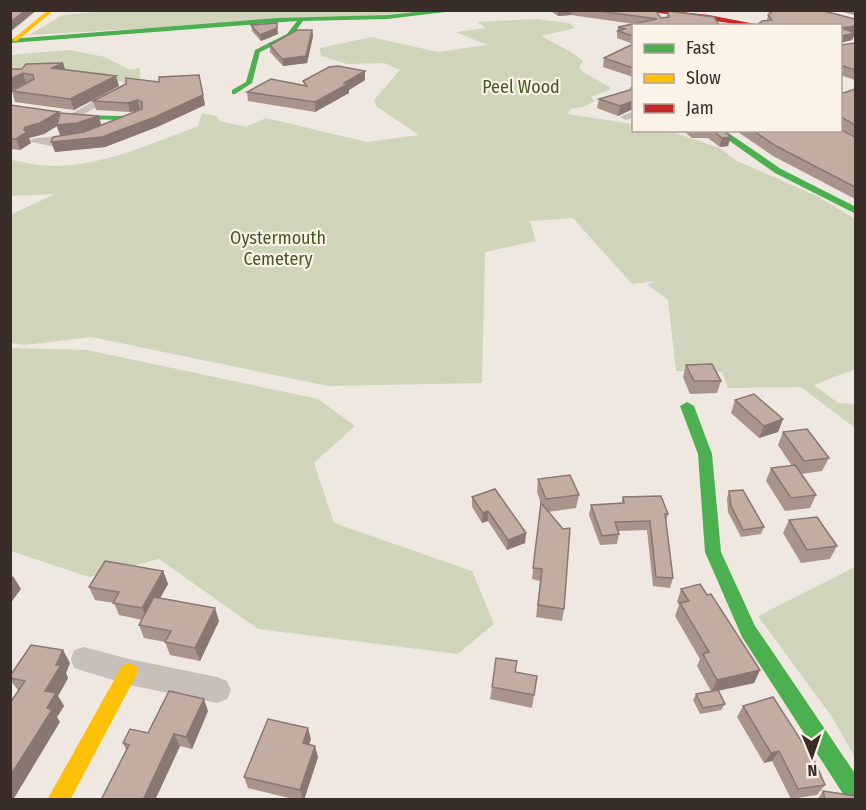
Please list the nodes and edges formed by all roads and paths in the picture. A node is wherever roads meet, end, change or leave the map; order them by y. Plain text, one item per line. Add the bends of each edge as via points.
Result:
1 (52, 10) edge
2 (460, 10) edge
3 (641, 10) edge
4 (664, 11) edge
5 (301, 19) junction
6 (749, 24) edge
7 (13, 40) edge
8 (123, 89) edge
9 (235, 92) dead end
10 (10, 108) edge
11 (70, 117) junction
12 (133, 117) joint
13 (103, 131) edge
14 (721, 132) edge
15 (89, 137) edge
16 (36, 145) dead end
17 (855, 211) edge
18 (687, 406) dead end
19 (84, 659) dead end
20 (129, 672) junction
21 (217, 690) dead end
22 (855, 794) edge
23 (58, 800) edge

1 - 7 street
2 - 5 street
3 - 4 street
4 - 6 street
5 - 7 street
5 - 9 street via 298,30 257,51 249,83
8 - 11 street
10 - 11 street
11 - 12 street
12 - 13 street
14 - 17 street via 778,171
15 - 16 street
18 - 22 street via 705,454 713,552 748,631
19 - 20 street
20 - 21 street
20 - 23 street

